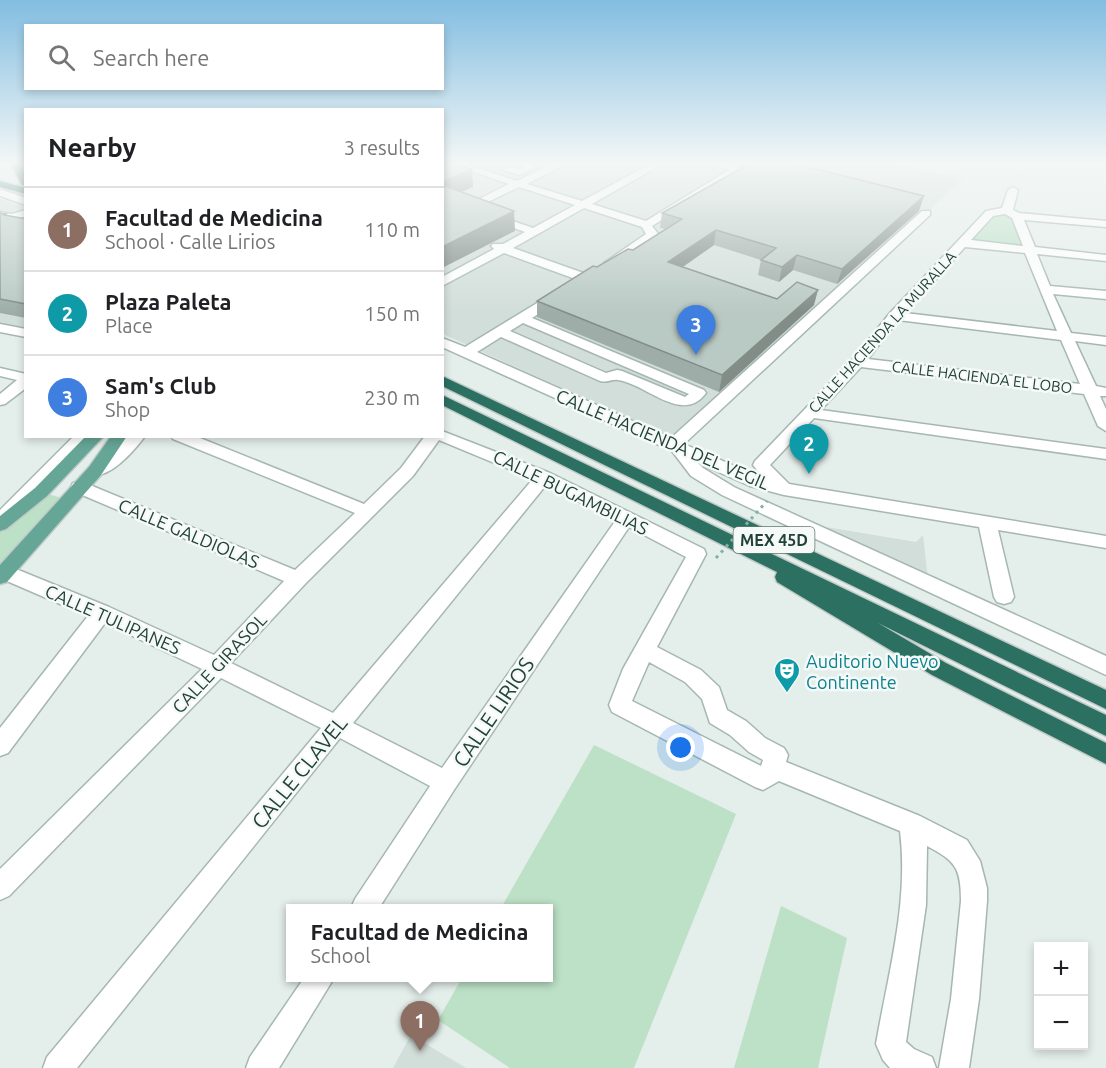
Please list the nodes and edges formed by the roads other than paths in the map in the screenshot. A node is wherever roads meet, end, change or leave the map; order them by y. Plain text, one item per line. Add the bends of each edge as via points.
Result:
1 (480, 213) edge
2 (568, 213) edge
3 (598, 213) edge
4 (672, 213) edge
5 (926, 213) dead end
6 (24, 214) edge
7 (1012, 214) junction
8 (0, 215) edge
9 (1106, 224) edge
10 (649, 229) junction
11 (534, 232) junction
12 (963, 243) junction
13 (490, 244) dead end
14 (503, 249) junction
15 (1031, 250) junction
16 (1106, 258) edge
17 (593, 273) junction
18 (444, 281) edge
19 (1045, 289) junction
20 (1106, 295) edge
21 (895, 316) junction
22 (522, 318) junction
23 (0, 327) edge
24 (24, 333) edge
25 (500, 333) junction
26 (1066, 337) junction
27 (1106, 341) edge
28 (444, 343) edge
29 (466, 353) junction
30 (858, 362) junction
31 (0, 372) edge
32 (24, 378) edge
33 (24, 381) edge
34 (444, 381) edge
35 (1090, 390) junction
36 (1106, 392) edge
37 (444, 400) edge
38 (0, 401) edge
39 (809, 413) junction
40 (1106, 426) edge
41 (444, 437) edge
42 (81, 438) edge
43 (94, 438) edge
44 (118, 438) edge
45 (135, 438) edge
46 (183, 438) edge
47 (432, 438) edge
48 (675, 448) junction
49 (1106, 454) edge
50 (94, 471) junction
51 (544, 477) junction
52 (80, 487) junction
53 (784, 489) junction
54 (366, 511) junction
55 (626, 518) junction
56 (987, 522) junction
57 (0, 523) edge
58 (706, 528) junction
59 (1106, 542) edge
60 (2, 574) edge
61 (298, 579) junction
62 (1004, 597) dead end
63 (102, 612) junction
64 (645, 650) junction
65 (1106, 666) edge
66 (218, 667) junction
67 (1106, 700) edge
68 (337, 725) junction
69 (1106, 726) edge
70 (0, 746) edge
71 (1106, 754) edge
72 (774, 768) junction
73 (446, 782) junction
74 (911, 824) junction
75 (0, 887) edge
76 (367, 904) edge
77 (317, 982) edge
78 (58, 1068) edge
79 (261, 1068) edge
80 (921, 1068) edge
81 (954, 1068) edge

1 - 11 street
2 - 11 street
3 - 10 street
4 - 10 street
5 - 48 street
6 - 8 street
7 - 9 street
7 - 12 street, CALLE HACIENDA LA MURALLA via 990,213
7 - 15 street
10 - 17 street
11 - 14 street
12 - 15 street
12 - 21 street, CALLE HACIENDA LA MURALLA
13 - 14 street
14 - 17 street
14 - 18 street
15 - 16 street
15 - 19 street
17 - 22 street
19 - 20 street
19 - 26 street
21 - 26 street
21 - 30 street, CALLE HACIENDA LA MURALLA
22 - 25 street
22 - 25 street via 699,393 684,402 617,374 605,378
23 - 24 street
25 - 29 street
26 - 27 street
26 - 35 street
28 - 29 street, CALLE HACIENDA DEL VEGIL
29 - 48 street, CALLE HACIENDA DEL VEGIL
30 - 35 street, CALLE HACIENDA EL LOBO
30 - 39 street, CALLE HACIENDA LA MURALLA
31 - 32 street
33 - 38 street
34 - 67 highway, MEX 45D
35 - 36 street, CALLE HACIENDA EL LOBO
35 - 40 street
37 - 58 highway, MEX 45D
39 - 49 street
39 - 53 street, CALLE HACIENDA LA MURALLA via 761,465
41 - 51 street, CALLE BUGAMBILIAS
42 - 57 street
43 - 57 main road via 41,492
44 - 50 main road
45 - 50 street via 109,463
46 - 54 street
47 - 54 street, CALLE GIRASOL via 407,472
48 - 53 street, CALLE HACIENDA DEL VEGIL via 756,482
48 - 65 street via 697,472 728,491
50 - 52 main road
51 - 55 street, CALLE BUGAMBILIAS
51 - 68 street, CALLE CLAVEL
52 - 60 main road
52 - 61 street, CALLE GALDIOLAS
53 - 56 street, CALLE HACIENDA DEL VEGIL
54 - 61 street, CALLE GIRASOL
55 - 64 street, CALLE BUGAMBILIAS via 706,556
55 - 73 street, CALLE LIRIOS
56 - 59 street, CALLE HACIENDA DEL VEGIL
56 - 62 street
58 - 69 highway, MEX 45D
58 - 71 highway via 939,669
60 - 63 street, CALLE TULIPANES
61 - 66 street, CALLE GIRASOL
63 - 66 street, CALLE TULIPANES
63 - 70 street
64 - 72 street via 693,676 711,694 718,716 776,755
64 - 72 street via 620,705 763,779
66 - 68 street, CALLE TULIPANES
66 - 75 street, CALLE GIRASOL
68 - 73 street, CALLE TULIPANES
68 - 78 street, CALLE CLAVEL
72 - 74 street
73 - 76 street, CALLE LIRIOS
74 - 80 street via 915,872 891,1044 903,1061
74 - 81 street via 958,849 967,861 974,888 965,999
77 - 79 street

